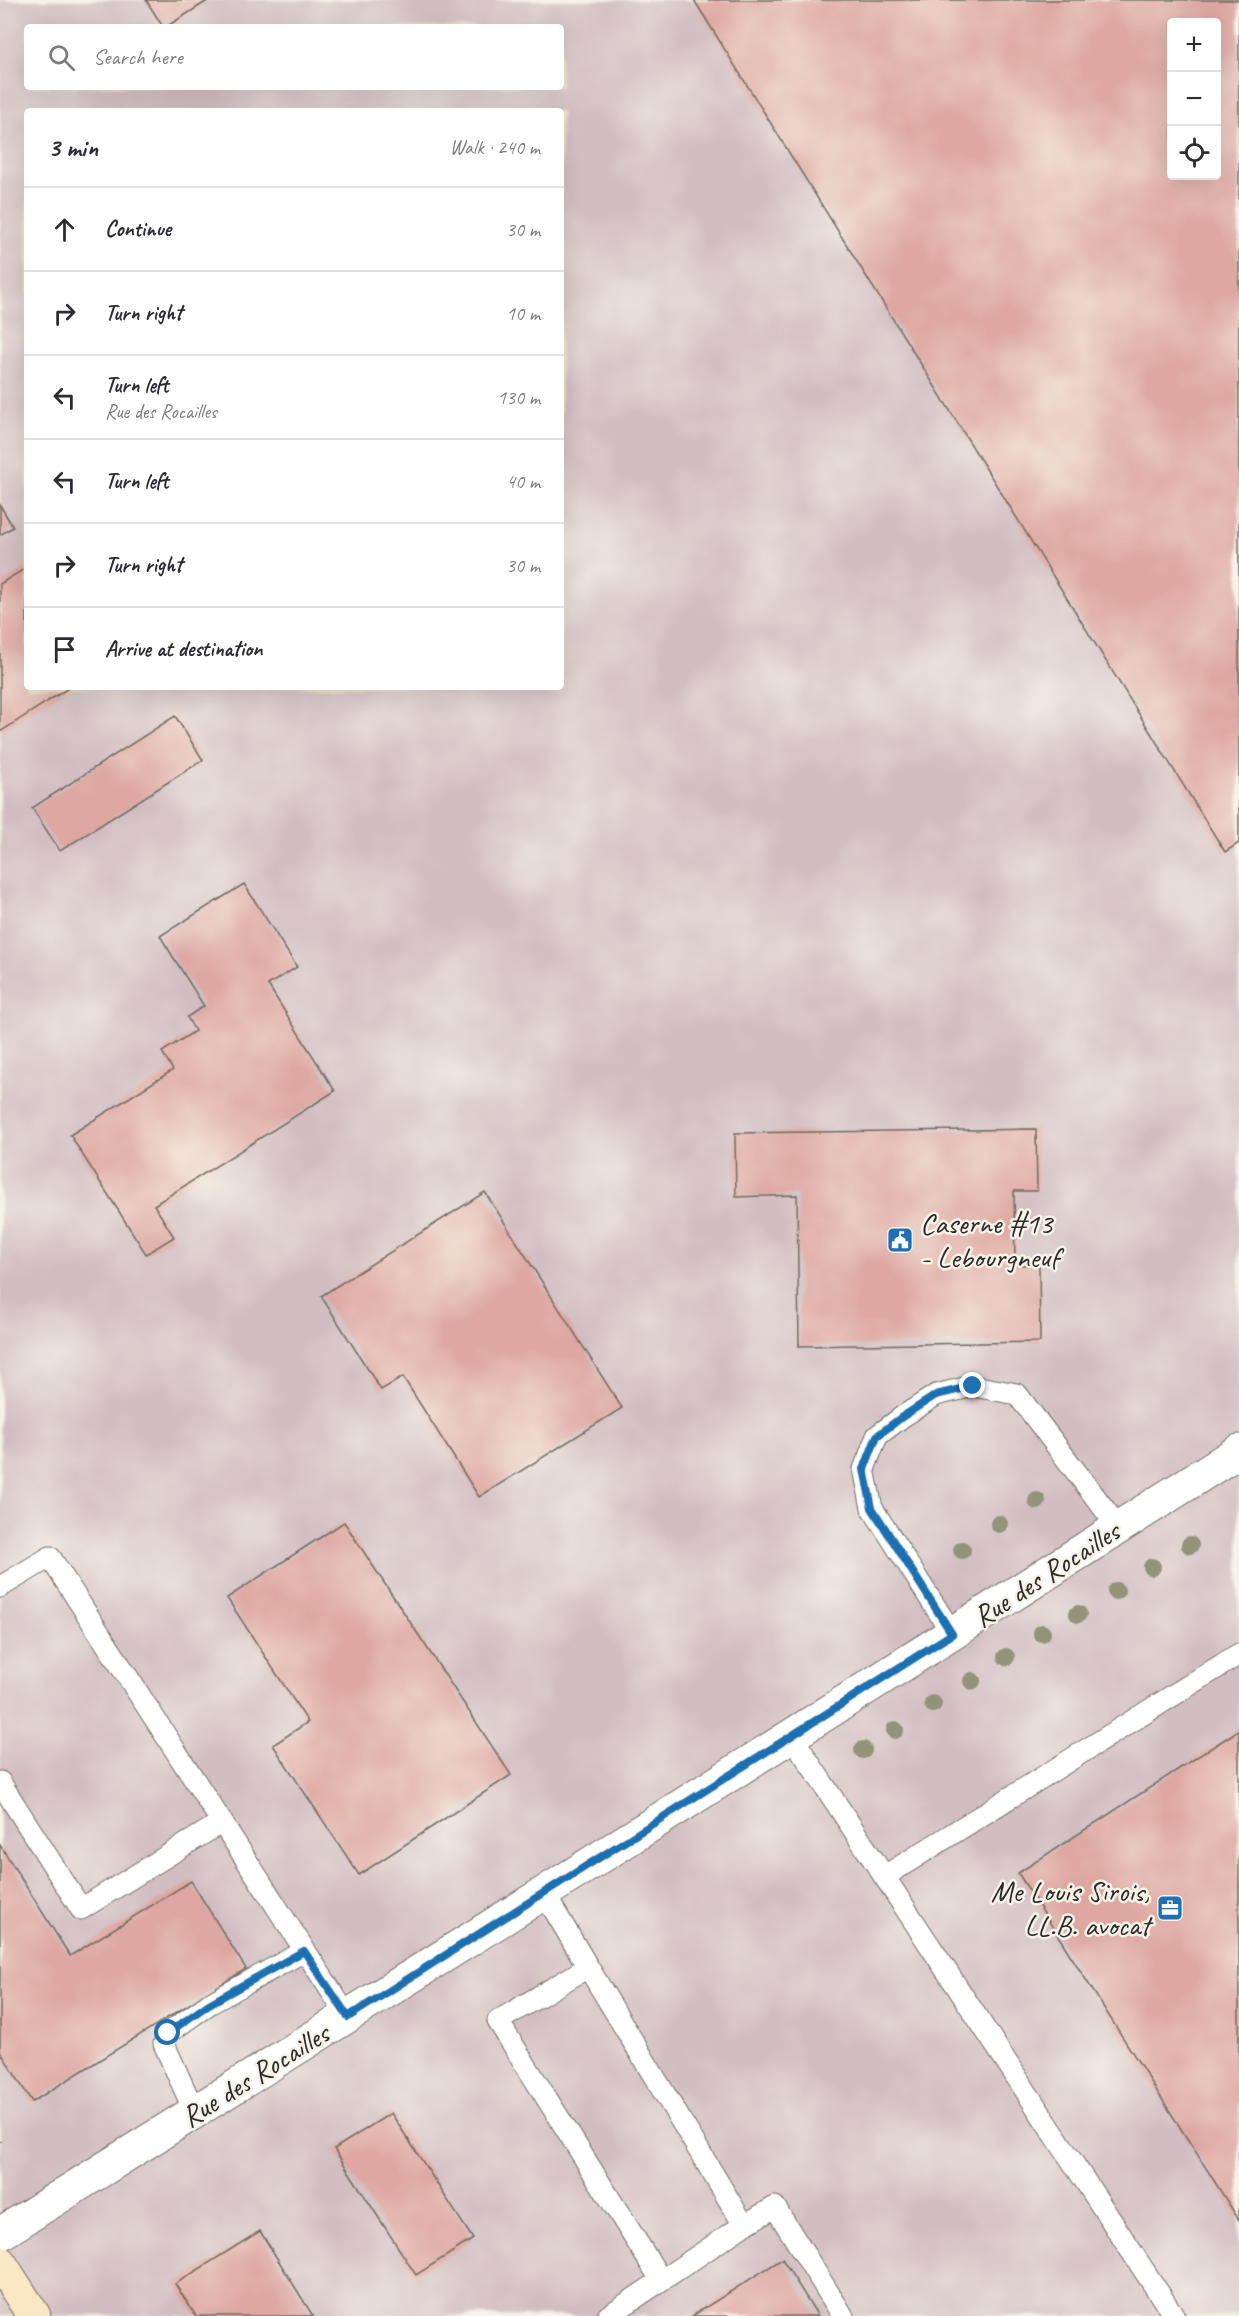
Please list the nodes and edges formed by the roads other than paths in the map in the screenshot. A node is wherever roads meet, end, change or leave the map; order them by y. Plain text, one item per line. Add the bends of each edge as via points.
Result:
1 (1239, 1451) edge
2 (1118, 1527) junction
3 (0, 1587) edge
4 (952, 1634) junction
5 (1239, 1654) edge
6 (791, 1735) junction
7 (0, 1782) edge
8 (222, 1822) junction
9 (885, 1876) junction
10 (544, 1893) junction
11 (304, 1951) junction
12 (588, 1967) junction
13 (348, 2017) junction
14 (195, 2113) junction
15 (744, 2225) junction
16 (0, 2234) edge
17 (0, 2263) edge
18 (661, 2280) junction
19 (34, 2316) edge
20 (608, 2316) edge
21 (843, 2316) edge
22 (1174, 2316) edge

1 - 2 street, Rue des Rocailles
2 - 4 street, Rue des Rocailles
2 - 4 lane via 1017,1394 973,1386 927,1400 877,1436 864,1469 872,1508
3 - 8 lane via 50,1557
4 - 6 street, Rue des Rocailles
5 - 9 lane
6 - 9 lane
6 - 10 street, Rue des Rocailles
7 - 8 lane via 81,1909
8 - 11 lane
9 - 22 lane
10 - 12 lane
10 - 13 street, Rue des Rocailles
11 - 13 lane
11 - 14 lane via 209,2004 168,2033 164,2044
12 - 15 lane
12 - 18 lane via 498,2021
13 - 14 street, Rue des Rocailles
14 - 16 street, Rue des Rocailles
15 - 18 lane
15 - 21 lane via 775,2207
17 - 19 main road
18 - 20 lane

